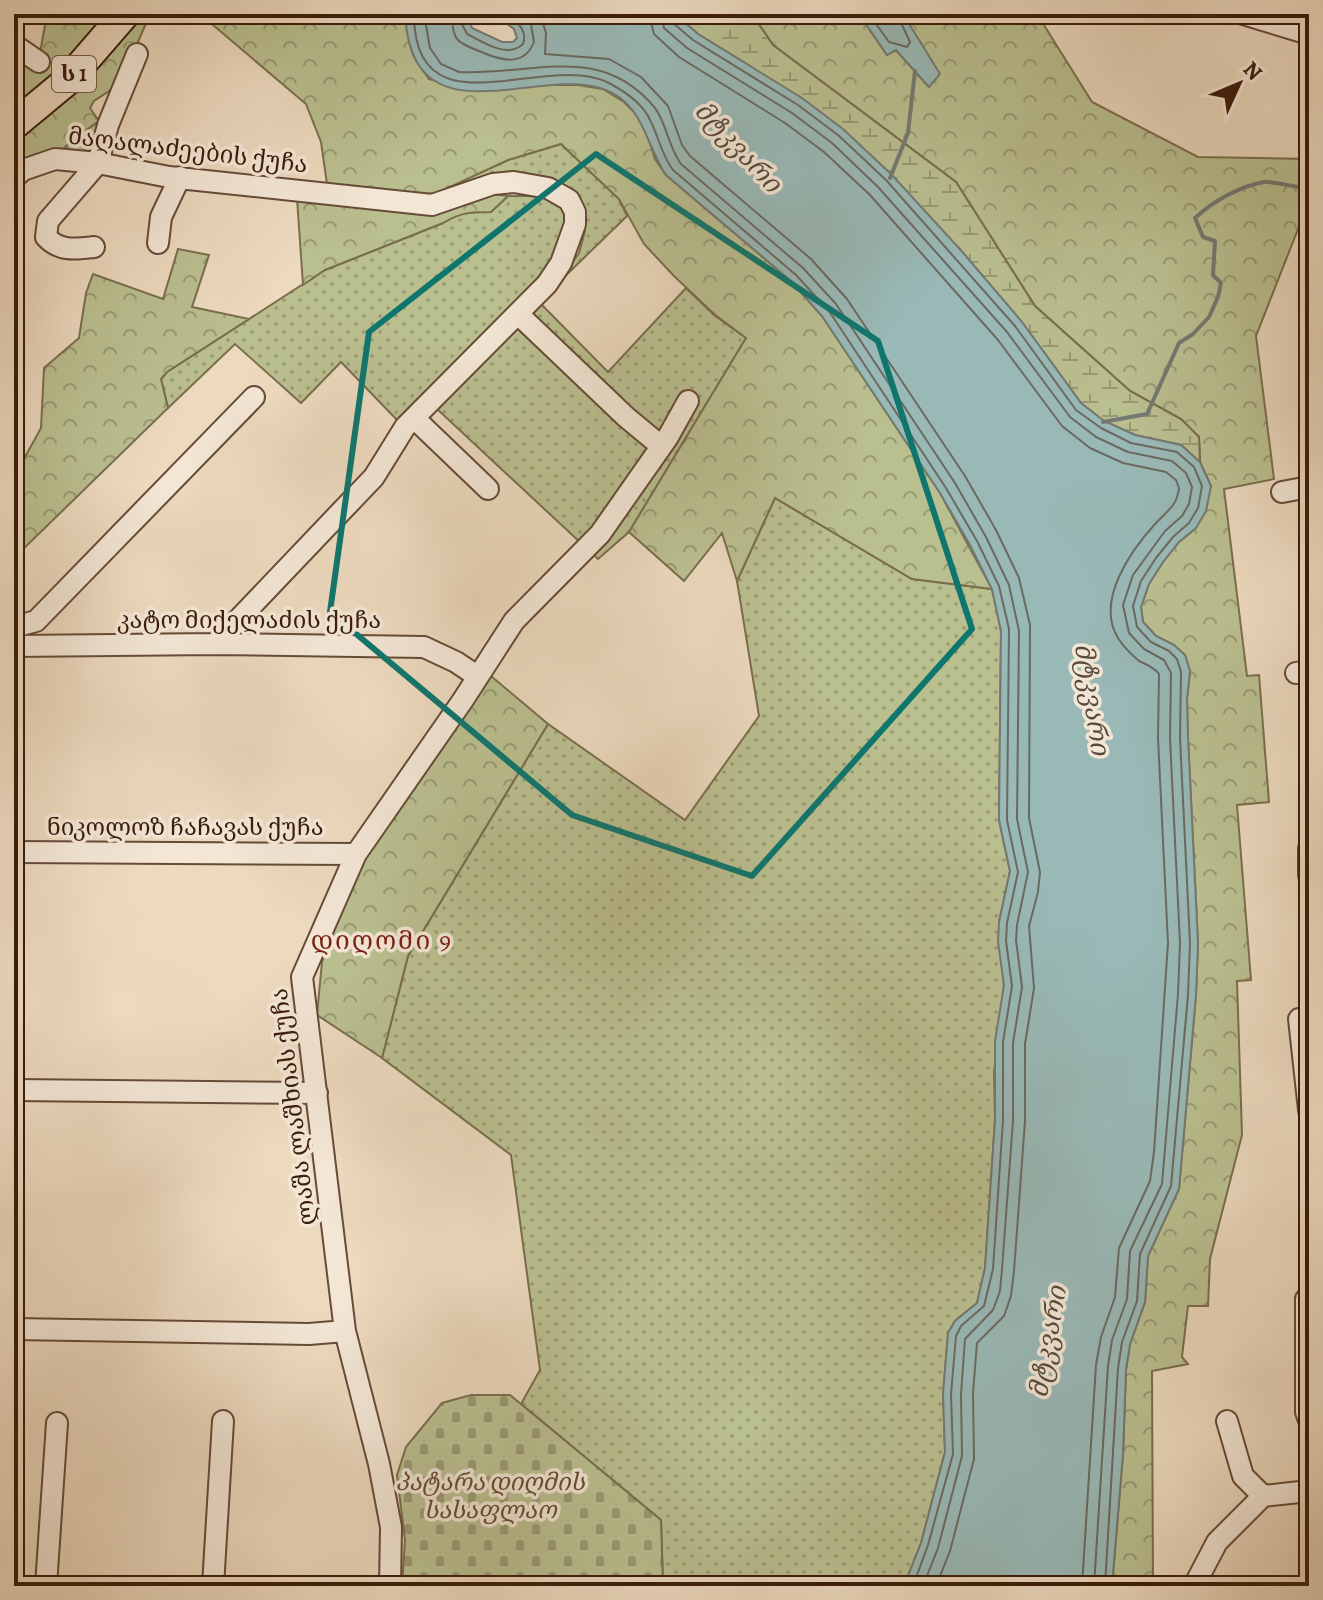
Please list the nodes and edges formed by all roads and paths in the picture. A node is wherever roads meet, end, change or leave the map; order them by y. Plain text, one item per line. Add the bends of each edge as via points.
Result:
1 (125, 14) edge
2 (1243, 14) edge
3 (1309, 34) edge
4 (14, 45) edge
5 (137, 54) dead end
6 (39, 62) dead end
7 (14, 125) edge
8 (98, 163) junction
9 (180, 177) junction
10 (14, 178) edge
11 (158, 243) dead end
12 (94, 247) dead end
13 (518, 314) junction
14 (254, 397) dead end
15 (688, 401) dead end
16 (414, 418) junction
17 (661, 446) junction
18 (1309, 487) edge
19 (488, 489) dead end
20 (1282, 492) dead end
21 (14, 627) edge
22 (215, 644) junction
23 (14, 646) edge
24 (477, 676) junction
25 (1309, 849) edge
26 (14, 852) edge
27 (356, 854) junction
28 (1309, 875) edge
29 (1309, 1018) edge
30 (14, 1090) edge
31 (317, 1093) junction
32 (1309, 1110) edge
33 (1306, 1299) dead end
34 (14, 1329) edge
35 (345, 1331) junction
36 (1309, 1420) edge
37 (223, 1421) dead end
38 (1227, 1421) dead end
39 (57, 1423) dead end
40 (1309, 1491) edge
41 (1263, 1496) junction
42 (46, 1586) edge
43 (213, 1586) edge
44 (390, 1586) edge
45 (1194, 1586) edge

1 - 7 highway, ს 1 via 67,81
2 - 3 street
4 - 6 street
5 - 8 street
8 - 9 street, მაღალაძეების ქუჩა
8 - 10 street, მაღალაძეების ქუჩა via 55,159
8 - 12 street via 46,228 54,245
9 - 11 street via 161,217
9 - 13 street, მაღალაძეების ქუჩა via 432,205 493,184 548,188 569,200 575,224 561,263
13 - 16 street
13 - 17 street
14 - 21 street via 36,621
15 - 17 street, ლაშა ლაშხიას ქუჩა
16 - 19 street
16 - 22 street via 374,477
17 - 24 street, ლაშა ლაშხიას ქუჩა via 600,534 514,621
18 - 20 street
22 - 23 street, კატო მიქელაძის ქუჩა
22 - 24 street, კატო მიქელაძის ქუჩა via 424,647
24 - 27 street, ლაშა ლაშხიას ქუჩა
25 - 28 street
26 - 27 street, ნიკოლოზ ჩაჩავას ქუჩა
27 - 31 street, ლაშა ლაშხიას ქუჩა via 302,977
29 - 32 street via 1299,1019
30 - 31 street
31 - 35 street, ლაშა ლაშხიას ქუჩა
33 - 36 street
34 - 35 street
35 - 44 street, ლაშა ლაშხიას ქუჩა via 391,1527
37 - 43 street
38 - 41 street via 1243,1476
39 - 42 street
40 - 41 street
41 - 45 street via 1217,1542

